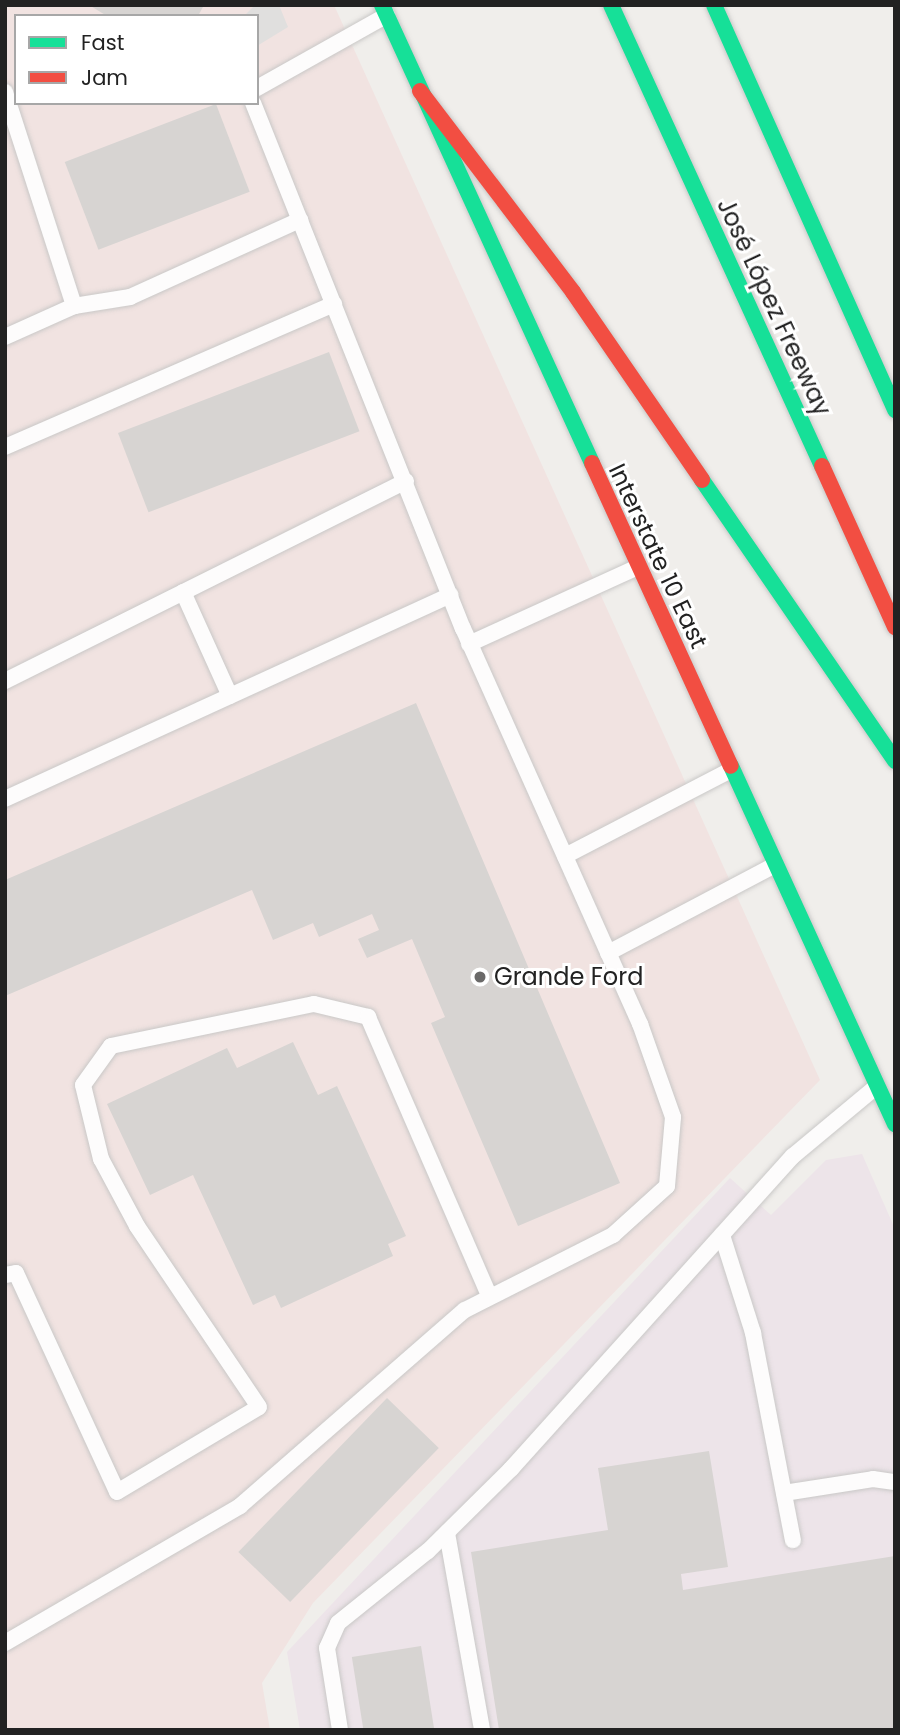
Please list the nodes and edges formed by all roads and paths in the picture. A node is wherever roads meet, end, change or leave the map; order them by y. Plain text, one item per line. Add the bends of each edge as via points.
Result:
1 (611, 5) edge
2 (714, 5) edge
3 (384, 10) edge
4 (259, 87) edge
5 (419, 91) junction
6 (5, 92) edge
7 (254, 105) edge
8 (300, 220) junction
9 (334, 304) junction
10 (74, 306) junction
11 (5, 337) edge
12 (895, 410) edge
13 (5, 447) edge
14 (405, 481) junction
15 (638, 567) junction
16 (183, 592) junction
17 (450, 595) junction
18 (895, 627) edge
19 (469, 643) junction
20 (5, 681) edge
21 (230, 696) junction
22 (895, 761) edge
23 (732, 769) junction
24 (5, 799) edge
25 (565, 856) junction
26 (775, 865) junction
27 (608, 953) junction
28 (877, 1086) junction
29 (895, 1124) edge
30 (722, 1235) junction
31 (5, 1275) edge
32 (490, 1297) junction
33 (895, 1482) edge
34 (784, 1493) junction
35 (447, 1532) junction
36 (793, 1540) dead end
37 (5, 1643) edge
38 (340, 1730) edge
39 (482, 1730) edge

1 - 18 main road, José López Freeway
2 - 12 main road
3 - 4 lane
3 - 5 main road, Interstate 10 East
5 - 15 main road, Interstate 10 East
5 - 22 main road via 573,292
6 - 10 lane
7 - 8 lane
8 - 9 lane
8 - 10 lane via 130,297
9 - 13 lane
9 - 14 lane
10 - 11 lane
14 - 16 lane
14 - 17 lane
15 - 19 lane
15 - 23 main road, Interstate 10 East
16 - 20 lane
16 - 21 lane
17 - 19 lane
17 - 21 lane
19 - 25 lane
21 - 24 lane
23 - 25 lane
23 - 26 main road, Interstate 10 East
25 - 27 lane
26 - 27 lane
26 - 28 main road, Interstate 10 East
27 - 32 lane via 673,1117 667,1186 613,1235
28 - 29 main road, Interstate 10 East
28 - 30 lane via 793,1156
30 - 34 lane via 753,1333
30 - 35 lane via 511,1469
31 - 32 lane via 16,1273 117,1492 259,1407 137,1226 101,1159 83,1085 111,1046 314,1004 368,1017
32 - 37 lane via 465,1310 240,1506
33 - 34 lane via 873,1479
34 - 36 lane
35 - 38 lane via 338,1623 327,1648
35 - 39 lane

